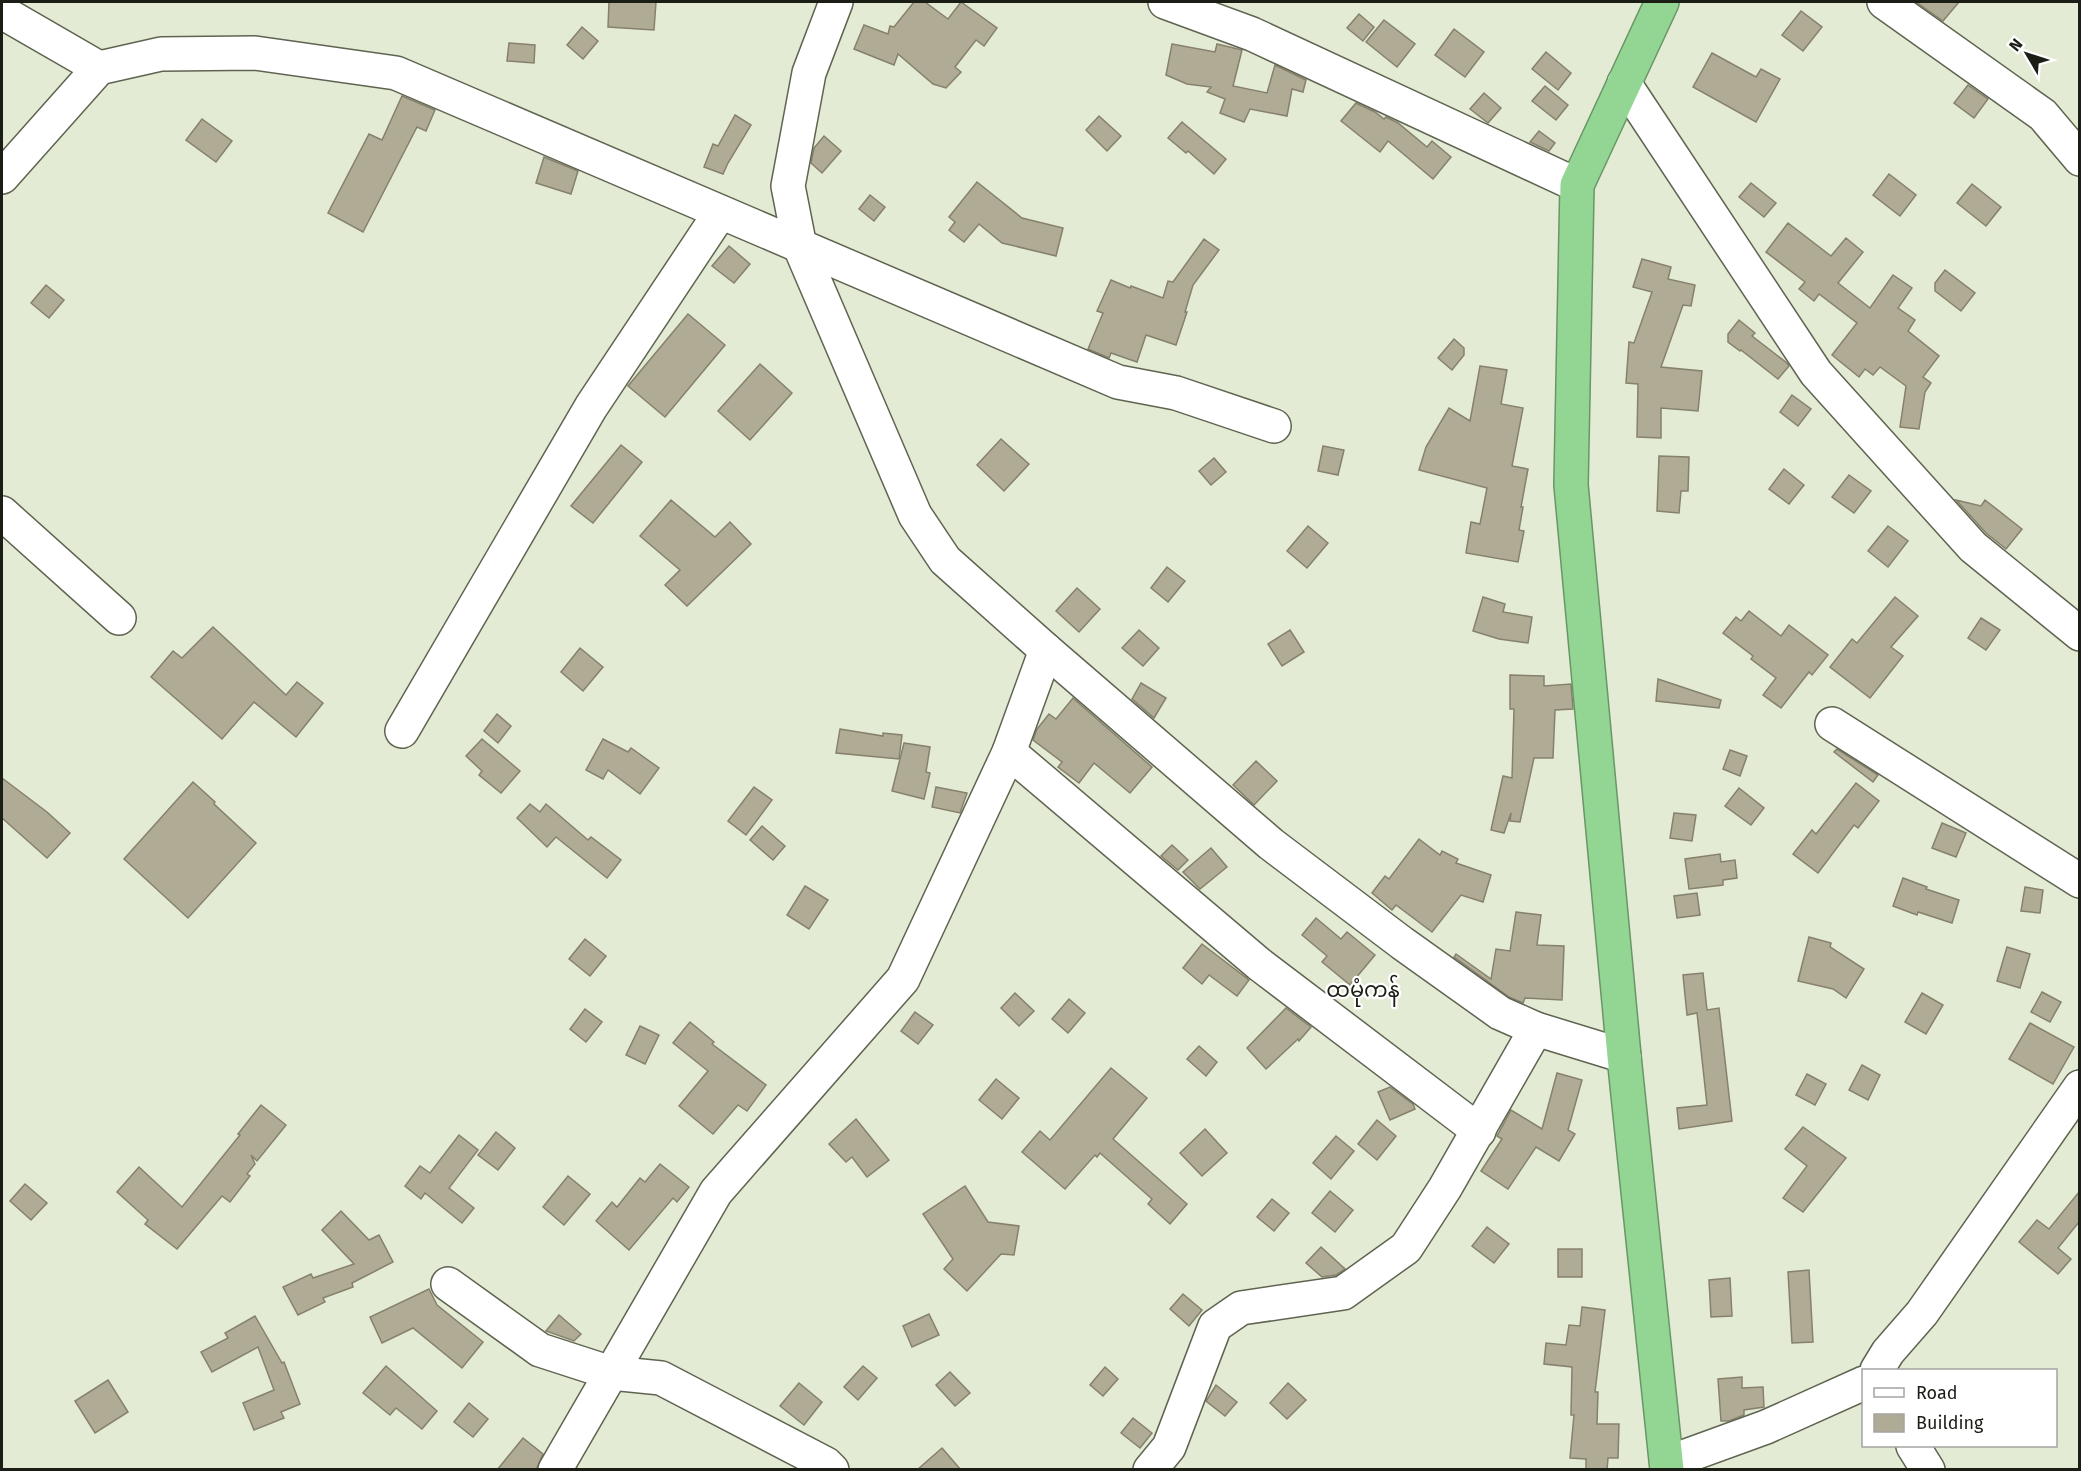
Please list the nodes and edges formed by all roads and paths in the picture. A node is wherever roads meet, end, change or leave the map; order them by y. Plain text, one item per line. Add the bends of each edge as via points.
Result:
1 (836, 2) edge
2 (1165, 2) edge
3 (1662, 2) edge
4 (1884, 2) edge
5 (2, 12) edge
6 (99, 68) junction
7 (1624, 83) junction
8 (2079, 159) edge
9 (2, 177) edge
10 (1577, 185) junction
11 (720, 213) junction
12 (800, 247) junction
13 (1274, 426) dead end
14 (2, 513) edge
15 (118, 618) dead end
16 (2079, 634) edge
17 (1046, 650) junction
18 (1832, 724) dead end
19 (402, 731) dead end
20 (1008, 752) junction
21 (2079, 881) edge
22 (1536, 1029) junction
23 (1624, 1056) junction
24 (2079, 1087) edge
25 (1479, 1131) junction
26 (448, 1284) dead end
27 (1878, 1369) edge
28 (611, 1373) junction
29 (1862, 1383) edge
30 (1914, 1447) edge
31 (1667, 1466) edge
32 (555, 1470) edge
33 (832, 1470) edge
34 (1150, 1470) edge
35 (1928, 1470) edge

1 - 12 street via 809,73 788,186
2 - 10 street via 1252,34
3 - 7 highway
4 - 8 street via 2043,115
5 - 6 street
6 - 9 street
6 - 11 street via 161,54 255,53 396,73
7 - 10 highway
7 - 16 street via 1816,373 1973,547
10 - 23 highway via 1571,485
11 - 12 street
11 - 19 street via 591,407
12 - 13 street via 1118,382 1176,393
12 - 17 street via 915,515 945,560
14 - 15 street
17 - 20 street
17 - 22 street via 1271,844 1500,1013
18 - 21 street
20 - 25 street via 1259,963
20 - 28 street via 903,979 716,1192
22 - 23 street
22 - 25 street
23 - 31 highway
24 - 27 street via 1922,1313
25 - 34 street via 1406,1248 1343,1293 1241,1308 1215,1326 1169,1447
26 - 28 street via 540,1350
28 - 32 street
28 - 33 street via 661,1378
29 - 31 street
30 - 35 street

